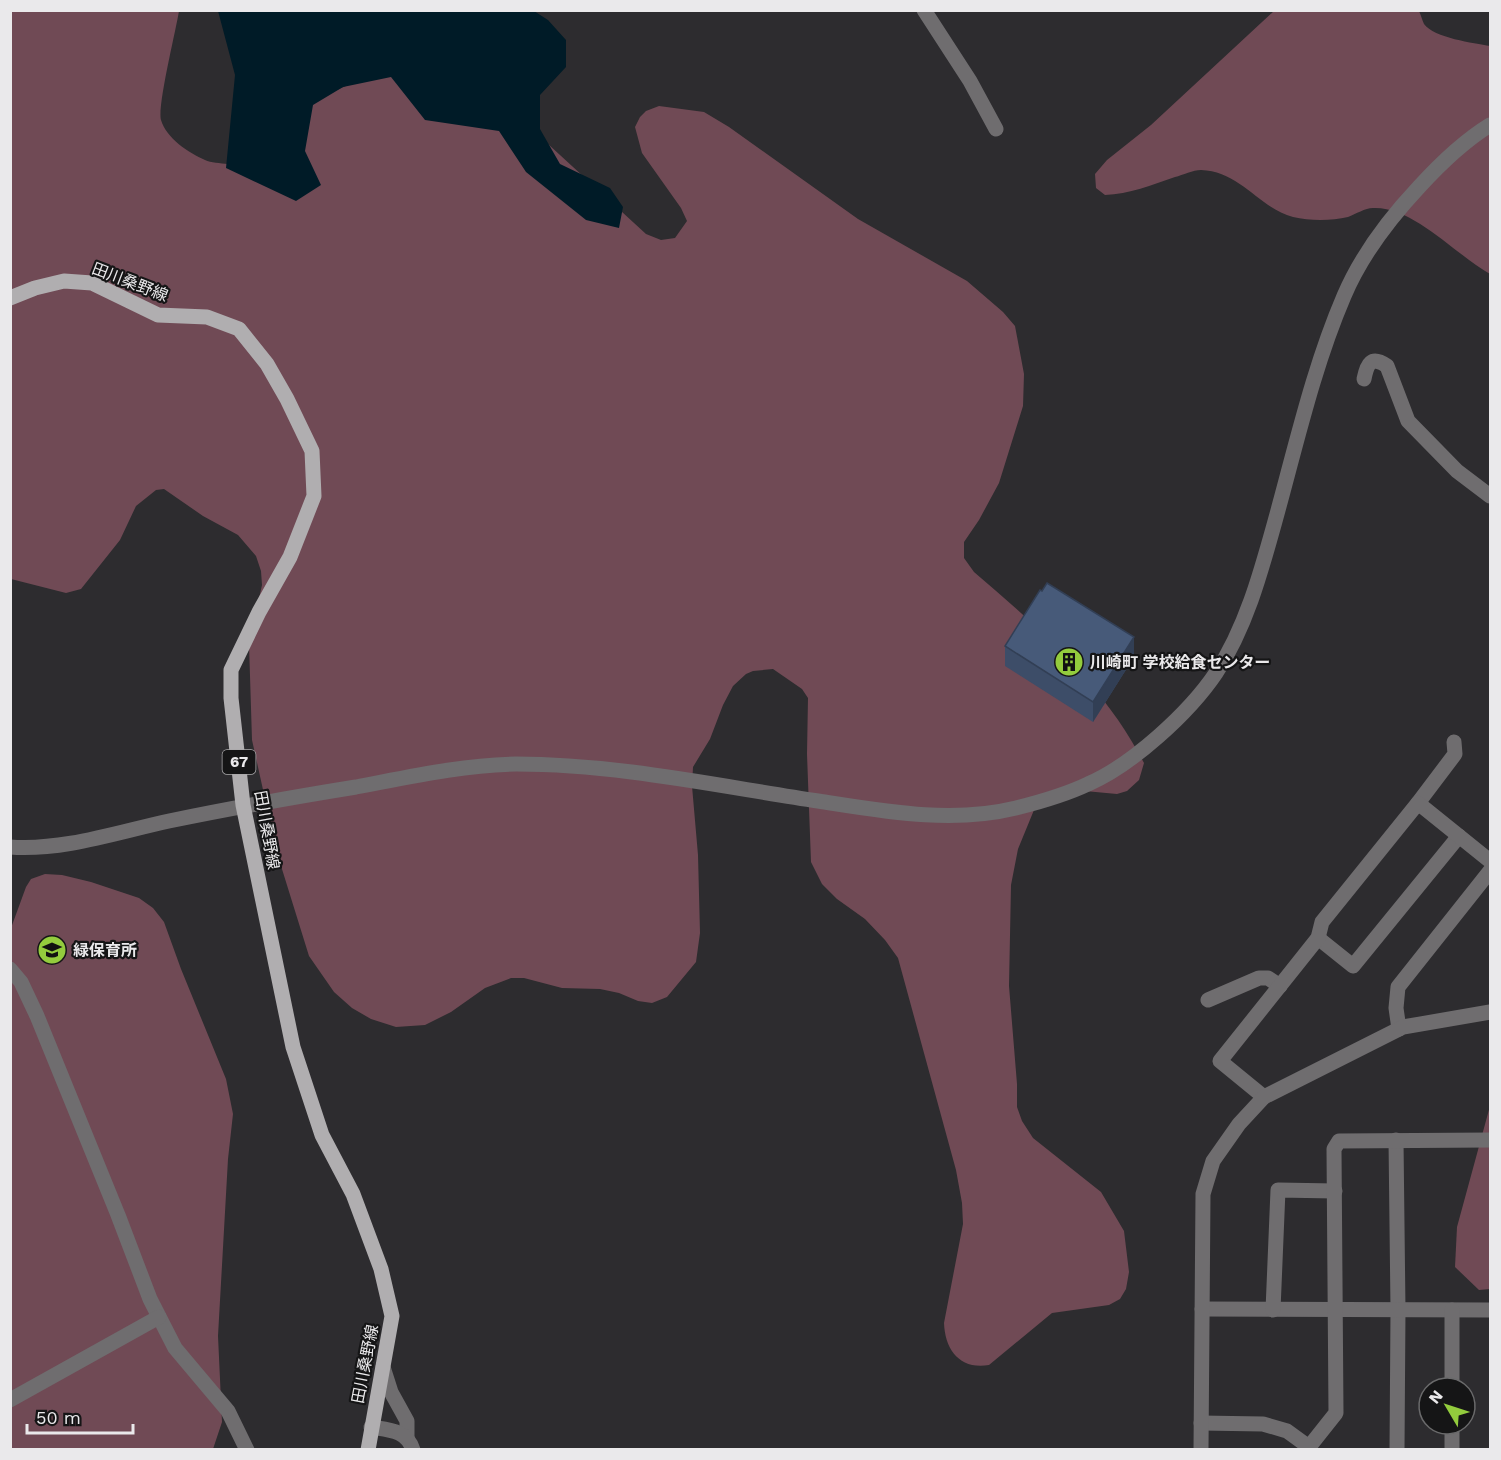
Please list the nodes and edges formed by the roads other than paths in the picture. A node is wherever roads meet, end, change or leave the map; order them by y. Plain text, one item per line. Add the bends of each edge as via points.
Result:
1 (924, 10) edge
2 (1491, 125) edge
3 (996, 129) dead end
4 (10, 298) edge
5 (1364, 379) dead end
6 (1491, 496) edge
7 (1454, 742) dead end
8 (1418, 803) junction
9 (243, 805) junction
10 (1459, 836) junction
11 (10, 847) edge
12 (1491, 861) edge
13 (1491, 871) edge
14 (1318, 938) junction
15 (10, 969) edge
16 (1280, 986) junction
17 (1208, 1000) dead end
18 (1491, 1012) edge
19 (1399, 1029) junction
20 (1264, 1097) junction
21 (1396, 1140) junction
22 (1491, 1140) edge
23 (1335, 1191) junction
24 (1202, 1309) junction
25 (1273, 1310) junction
26 (1336, 1310) junction
27 (1398, 1310) junction
28 (1452, 1310) junction
29 (1491, 1310) edge
30 (159, 1317) junction
31 (383, 1367) junction
32 (1452, 1376) edge
33 (10, 1400) edge
34 (1201, 1423) junction
35 (371, 1427) junction
36 (410, 1443) edge
37 (1310, 1448) edge
38 (247, 1449) edge
39 (368, 1449) edge
40 (1201, 1449) edge
41 (1397, 1449) edge

1 - 3 street
2 - 9 street via 1438,167 1402,206 1370,249 1345,293 1320,358 1264,563 1236,637 1214,675 1181,715 1136,755 1092,783 1014,808 964,817 880,811 614,770 515,764 431,772
4 - 9 main road, 田川桑野線 / 67 via 64,281 92,283 158,315 207,316 239,329 267,364 312,451 314,496 290,557 231,670
5 - 6 street via 1366,366 1373,361 1386,366 1408,421 1456,471
7 - 8 street via 1455,754
8 - 10 street
8 - 14 street via 1323,922
9 - 11 street via 65,843
9 - 31 main road, 田川桑野線 / 67 via 293,1047 322,1136 353,1194 381,1269 392,1316
10 - 12 street
10 - 14 street via 1353,966
13 - 19 street via 1398,987 1395,1008
14 - 16 street
15 - 30 street via 21,982 37,1016
16 - 17 street via 1268,978 1259,978
16 - 20 street via 1220,1061
18 - 19 street
19 - 20 street
20 - 24 street via 1213,1161 1203,1194
21 - 22 street
21 - 23 street via 1339,1141 1334,1149
21 - 27 street
23 - 25 street via 1278,1190
23 - 26 street
24 - 25 street
24 - 34 street
25 - 26 street
26 - 27 street
26 - 37 street via 1336,1413
27 - 28 street
27 - 41 street
28 - 29 street
28 - 32 street
30 - 33 street
30 - 38 street via 175,1348 228,1412
31 - 35 main road, 田川桑野線 / 67
31 - 36 street via 407,1421
34 - 37 street via 1263,1424 1287,1431
34 - 40 street
35 - 36 street via 397,1431
35 - 39 main road, 田川桑野線 / 67

